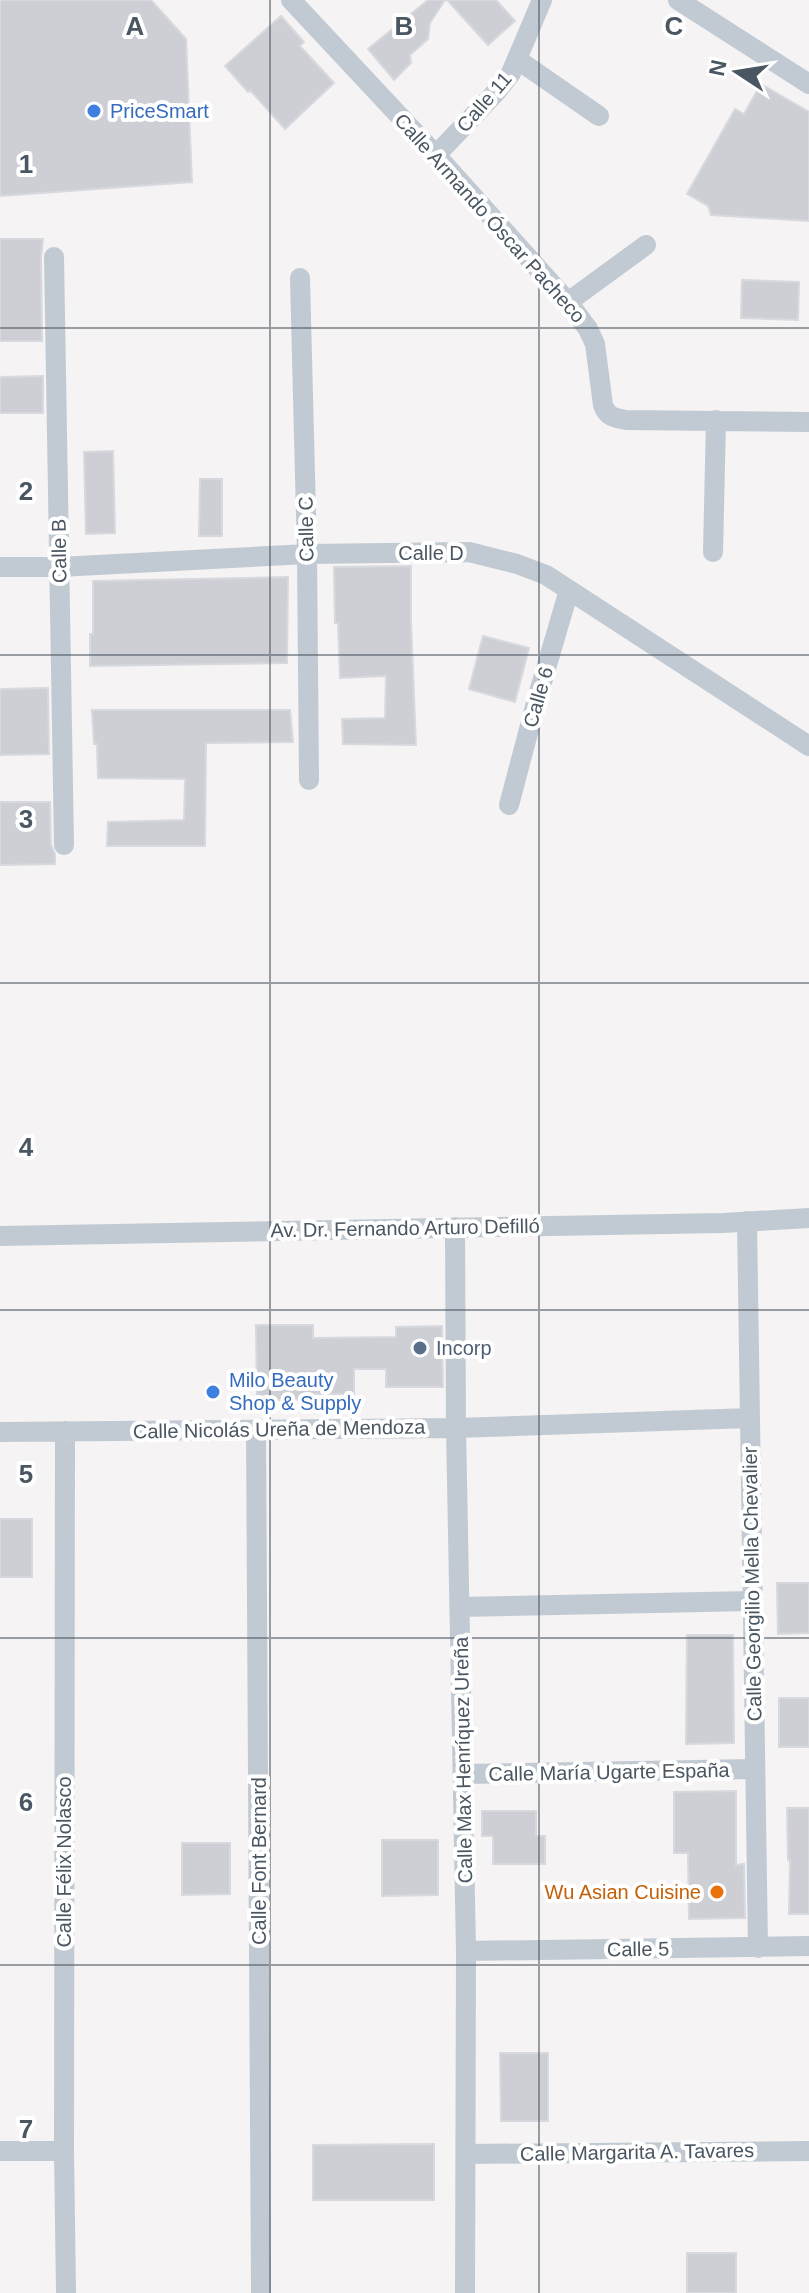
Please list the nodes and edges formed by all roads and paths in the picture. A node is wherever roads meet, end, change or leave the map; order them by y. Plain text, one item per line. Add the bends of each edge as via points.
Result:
1 (291, 0) edge
2 (542, 0) edge
3 (678, 0) edge
4 (518, 60) junction
5 (809, 84) edge
6 (599, 116) dead end
7 (436, 155) junction
8 (646, 245) dead end
9 (54, 257) dead end
10 (300, 278) dead end
11 (568, 302) junction
12 (716, 420) junction
13 (809, 422) edge
14 (713, 552) dead end
15 (307, 554) junction
16 (0, 567) edge
17 (59, 567) junction
18 (569, 590) junction
19 (809, 746) edge
20 (309, 780) dead end
21 (509, 805) dead end
22 (64, 845) dead end
23 (809, 1218) edge
24 (747, 1221) junction
25 (455, 1227) junction
26 (0, 1236) edge
27 (750, 1418) junction
28 (456, 1428) junction
29 (256, 1430) junction
30 (65, 1431) junction
31 (0, 1432) edge
32 (752, 1601) junction
33 (460, 1607) junction
34 (754, 1769) junction
35 (464, 1774) junction
36 (809, 1946) edge
37 (758, 1948) junction
38 (466, 1951) junction
39 (0, 2151) edge
40 (64, 2151) junction
41 (809, 2151) edge
42 (466, 2154) junction
43 (66, 2293) edge
44 (261, 2293) edge
45 (465, 2293) edge

1 - 7 street, Calle Armando Óscar Pacheco
2 - 4 street, Calle 11
3 - 5 street
4 - 6 street
4 - 7 street, Calle 11 via 497,91
7 - 11 street, Calle Armando Óscar Pacheco
8 - 11 street
9 - 17 street, Calle B
10 - 15 street, Calle C
11 - 12 street, Calle Armando Óscar Pacheco via 595,344 608,414 626,420
12 - 13 street, Calle Armando Óscar Pacheco
12 - 14 street
15 - 17 street, Calle D
15 - 18 street, Calle D via 469,552 546,575
15 - 20 street, Calle C
16 - 17 street, Calle D
17 - 22 street, Calle B
18 - 19 street, Calle D
18 - 21 street, Calle 6
23 - 24 street, Av. Dr. Fernando Arturo Defilló
24 - 25 street, Av. Dr. Fernando Arturo Defilló
24 - 27 street, Calle Georgilio Mella Chevalier
25 - 26 street, Av. Dr. Fernando Arturo Defilló
25 - 28 street, Calle Max Henríquez Ureña
27 - 28 street, Calle Nicolás Ureña de Mendoza
27 - 32 street, Calle Georgilio Mella Chevalier
28 - 29 street, Calle Nicolás Ureña de Mendoza
28 - 33 street, Calle Max Henríquez Ureña
29 - 30 street, Calle Nicolás Ureña de Mendoza
29 - 44 street, Calle Font Bernard
30 - 31 street, Calle Nicolás Ureña de Mendoza
30 - 40 street, Calle Félix Nolasco
32 - 33 street
32 - 34 street, Calle Georgilio Mella Chevalier
33 - 35 street, Calle Max Henríquez Ureña
34 - 35 street, Calle María Ugarte España
34 - 37 street, Calle Georgilio Mella Chevalier
35 - 38 street, Calle Max Henríquez Ureña
36 - 37 street, Calle 5
37 - 38 street, Calle 5
38 - 42 street, Calle Max Henríquez Ureña
39 - 40 street
40 - 43 street, Calle Félix Nolasco
41 - 42 street, Calle Margarita A. Tavares
42 - 45 street, Calle Max Henríquez Ureña

